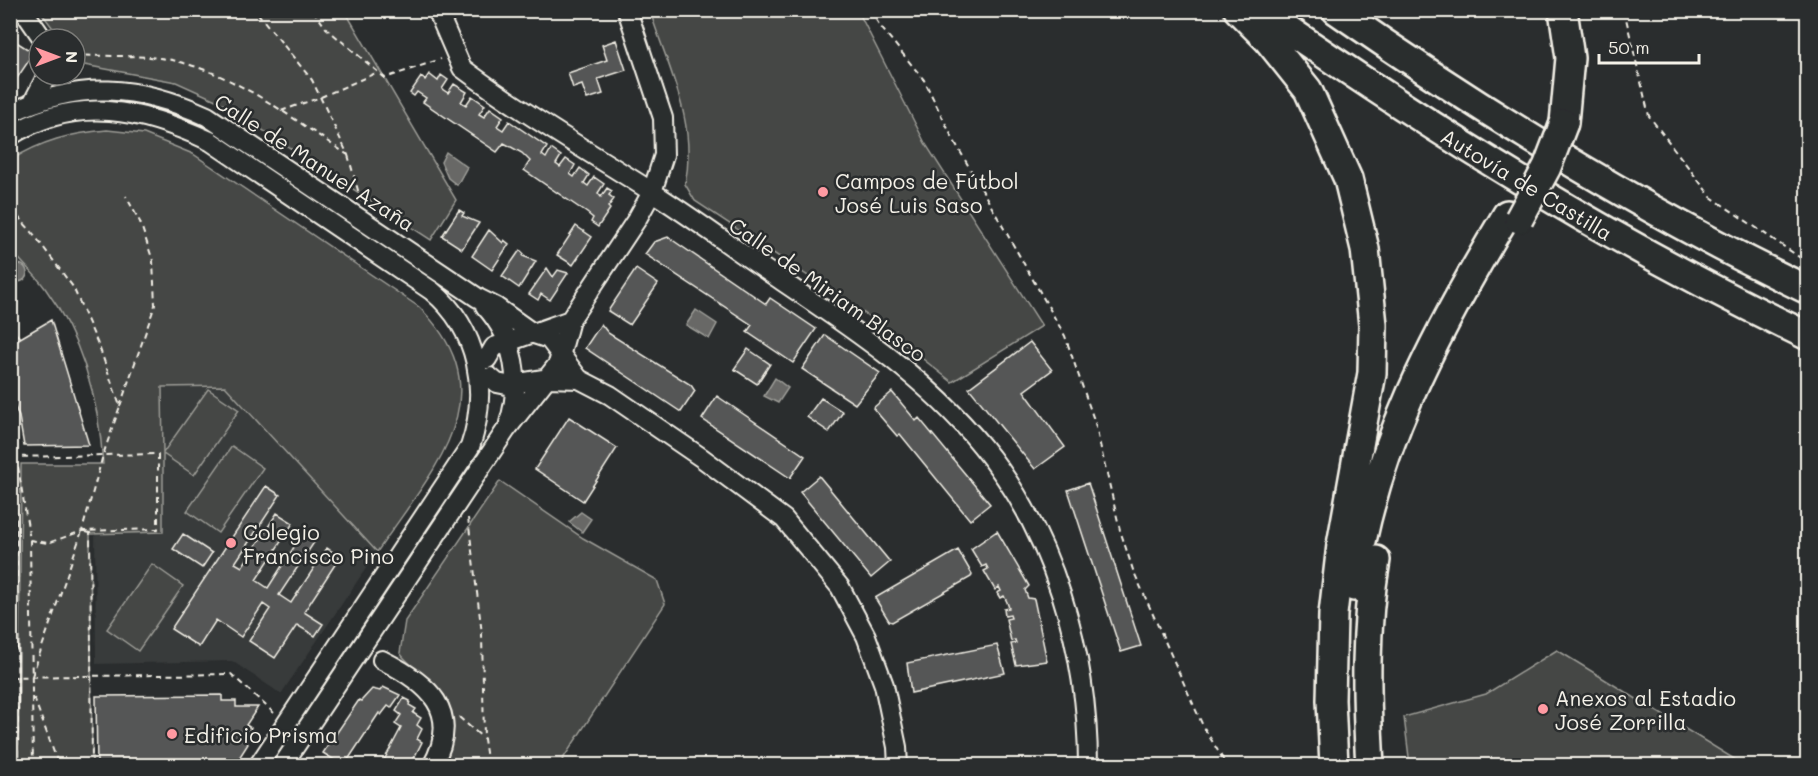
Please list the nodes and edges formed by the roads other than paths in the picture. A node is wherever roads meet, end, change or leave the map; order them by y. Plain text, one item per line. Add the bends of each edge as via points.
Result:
1 (23, 10) edge
2 (437, 10) edge
3 (627, 10) edge
4 (1238, 10) edge
5 (1260, 10) edge
6 (1336, 10) edge
7 (1356, 10) edge
8 (1551, 10) edge
9 (1563, 10) edge
10 (35, 27) edge
11 (41, 87) edge
12 (72, 87) edge
13 (1448, 88) junction
14 (75, 91) junction
15 (33, 102) junction
16 (91, 110) junction
17 (10, 113) edge
18 (1557, 122) junction
19 (10, 136) edge
20 (652, 192) junction
21 (1513, 216) junction
22 (1808, 290) edge
23 (478, 298) junction
24 (570, 320) junction
25 (534, 334) junction
26 (1808, 336) edge
27 (507, 341) junction
28 (561, 353) junction
29 (481, 356) junction
30 (490, 377) junction
31 (548, 378) junction
32 (579, 379) junction
33 (517, 385) junction
34 (506, 430) junction
35 (470, 447) junction
36 (382, 581) junction
37 (371, 645) junction
38 (331, 657) junction
39 (353, 660) junction
40 (1330, 700) junction
41 (258, 765) edge
42 (282, 765) edge
43 (432, 765) edge
44 (898, 765) edge
45 (1088, 765) edge
46 (1329, 765) edge
47 (1334, 765) edge
48 (1351, 765) edge
49 (1370, 765) edge

1 - 10 street
2 - 20 street, Calle de Miriam Blasco via 462,68
3 - 20 street via 663,118 664,155
4 - 40 highway via 1308,90 1348,179 1365,249 1372,373 1341,545
5 - 26 highway, Autovía de Castilla via 1475,154 1605,232
6 - 13 highway, Autovía de Castilla
7 - 13 highway
8 - 18 highway via 1557,58
9 - 18 highway via 1570,58
11 - 15 street
12 - 14 street
13 - 22 highway, Autovía de Castilla via 1617,191
14 - 15 street, Calle de Manuel Azaña
14 - 16 street
14 - 23 street, Calle de Manuel Azaña via 149,94 207,116
15 - 17 street, Calle de Manuel Azaña
16 - 19 street, Calle de Manuel Azaña via 52,117
16 - 29 street, Calle de Manuel Azaña via 153,117 210,141 464,317 478,337
18 - 21 highway
20 - 24 street
20 - 45 street, Calle de Miriam Blasco via 855,330 922,382 982,446 1029,518 1071,621 1087,717
21 - 48 highway via 1438,334 1407,397 1386,454 1358,555 1350,618
21 - 49 highway via 1453,337 1402,458 1370,596 1366,697
23 - 25 street, Calle de Manuel Azaña
23 - 27 street, Calle de Manuel Azaña via 495,316
24 - 25 street
24 - 28 street
25 - 27 street
25 - 28 street, Calle de Manuel Azaña via 549,339
27 - 29 street
27 - 33 street, Calle de Manuel Azaña
28 - 31 street
28 - 32 street, Calle de Manuel Azaña
29 - 30 street
29 - 35 street via 480,406
30 - 33 street via 497,383
30 - 35 street via 487,419
31 - 32 street
31 - 33 street
31 - 34 street
32 - 44 street via 610,395 784,519 840,587 866,636 884,686
33 - 34 street
34 - 37 street via 389,607
35 - 36 street
36 - 37 street
36 - 38 street
37 - 38 street
37 - 39 street via 352,651
37 - 39 street via 372,664
37 - 43 street via 434,696 442,713 441,749
38 - 41 street
39 - 42 street
40 - 46 street
40 - 47 highway

